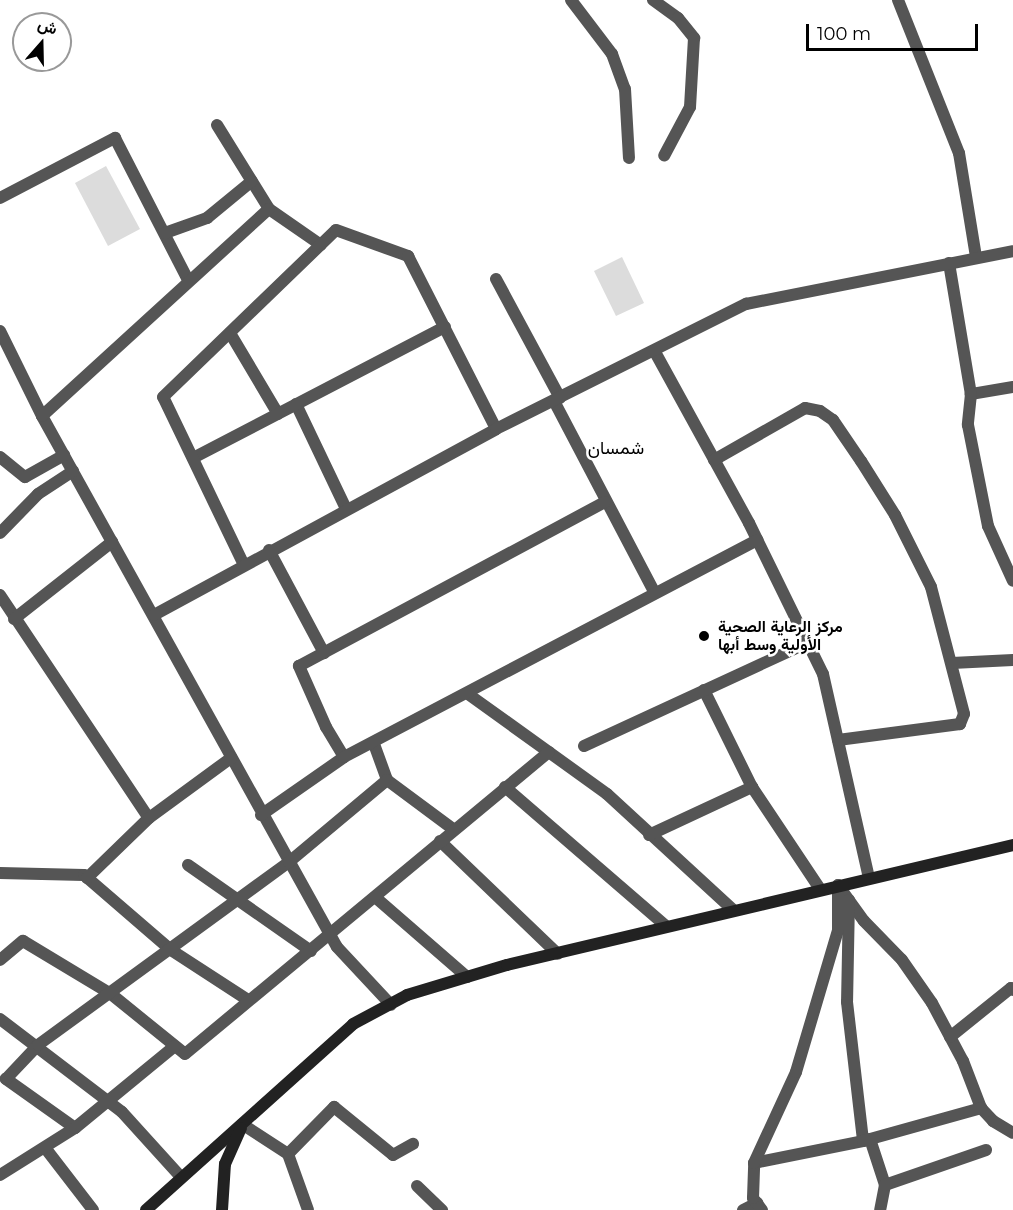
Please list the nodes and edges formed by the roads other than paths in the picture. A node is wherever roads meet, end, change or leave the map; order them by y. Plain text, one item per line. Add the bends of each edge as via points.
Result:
1 (571, 0) edge
2 (653, 0) edge
3 (898, 0) edge
4 (217, 125) dead end
5 (664, 156) dead end
6 (629, 158) dead end
7 (252, 181) junction
8 (0, 198) edge
9 (269, 209) junction
10 (165, 233) junction
11 (321, 245) junction
12 (1013, 251) edge
13 (976, 257) junction
14 (949, 263) junction
15 (496, 279) dead end
16 (188, 280) junction
17 (445, 327) junction
18 (0, 331) edge
19 (230, 333) junction
20 (655, 352) junction
21 (1013, 387) edge
22 (971, 394) junction
23 (557, 399) junction
24 (296, 404) junction
25 (278, 414) junction
26 (42, 416) junction
27 (496, 429) junction
28 (64, 455) junction
29 (0, 457) edge
30 (193, 458) junction
31 (714, 460) junction
32 (73, 471) junction
33 (605, 502) junction
34 (346, 508) junction
35 (0, 533) edge
36 (758, 540) junction
37 (112, 542) junction
38 (269, 550) junction
39 (243, 563) junction
40 (1013, 581) edge
41 (655, 593) junction
42 (0, 596) edge
43 (154, 615) junction
44 (14, 619) junction
45 (809, 642) junction
46 (324, 652) junction
47 (1013, 660) edge
48 (952, 663) junction
49 (704, 690) junction
50 (468, 694) junction
51 (838, 740) junction
52 (374, 744) junction
53 (584, 746) dead end
54 (549, 752) junction
55 (344, 757) junction
56 (231, 758) junction
57 (387, 780) junction
58 (505, 787) junction
59 (752, 787) junction
60 (261, 815) junction
61 (149, 818) junction
62 (453, 830) junction
63 (650, 835) junction
64 (440, 841) junction
65 (1013, 845) edge
66 (289, 862) junction
67 (188, 865) dead end
68 (0, 873) edge
69 (87, 878) junction
70 (869, 878) junction
71 (838, 885) junction
72 (820, 889) junction
73 (375, 897) junction
74 (238, 900) junction
75 (849, 900) junction
76 (733, 910) junction
77 (666, 927) junction
78 (331, 935) junction
79 (171, 950) junction
80 (311, 951) junction
81 (558, 954) junction
82 (0, 960) edge
83 (467, 977) junction
84 (1013, 990) edge
85 (111, 994) junction
86 (248, 1000) junction
87 (391, 1005) junction
88 (0, 1019) edge
89 (950, 1037) junction
90 (38, 1045) junction
91 (175, 1046) junction
92 (108, 1100) junction
93 (981, 1108) junction
94 (242, 1124) junction
95 (75, 1128) junction
96 (1013, 1133) edge
97 (866, 1140) junction
98 (413, 1143) dead end
99 (46, 1149) junction
100 (986, 1150) dead end
101 (288, 1154) junction
102 (754, 1163) junction
103 (0, 1175) edge
104 (181, 1177) junction
105 (885, 1185) junction
106 (417, 1186) dead end
107 (759, 1207) edge
108 (90, 1209) edge
109 (146, 1210) edge
110 (222, 1210) edge
111 (308, 1210) edge
112 (442, 1210) edge
113 (743, 1210) edge
114 (880, 1210) edge

1 - 6 street via 612,54 625,89
2 - 5 street via 678,18 694,38 690,107
3 - 13 street via 959,153
4 - 7 street
7 - 9 street
7 - 10 street via 207,218
8 - 10 street via 115,138
9 - 11 street
9 - 16 street
10 - 16 street
11 - 17 street via 336,230 408,256
11 - 19 street
12 - 13 street
13 - 14 street
14 - 20 street via 746,304
14 - 22 street
15 - 23 street
16 - 26 street
17 - 24 street
17 - 27 street
18 - 26 street
19 - 25 street
19 - 30 street via 163,397
20 - 23 street
20 - 31 street
21 - 22 street
22 - 40 street via 968,425 974,473 988,526
23 - 27 street
23 - 33 street
24 - 25 street
24 - 34 street
25 - 30 street
26 - 28 street
27 - 34 street
28 - 29 street via 26,477
28 - 32 street
30 - 39 street
31 - 36 street
31 - 48 street via 805,408 820,411 833,420 895,515 931,587
32 - 35 street via 38,494
32 - 37 street
33 - 41 street
33 - 46 street
34 - 38 street
36 - 41 street
36 - 45 street
37 - 43 street
37 - 44 street
38 - 39 street
38 - 46 street
39 - 43 street
41 - 50 street
42 - 44 street
43 - 56 street
44 - 61 street
45 - 49 street
45 - 51 street via 824,674
46 - 55 street via 299,666
47 - 48 street
48 - 51 street via 964,714 960,724 885,737
49 - 53 street
49 - 59 street
50 - 52 street
50 - 54 street
51 - 70 street
52 - 55 street
52 - 57 street
54 - 58 street
54 - 63 street via 607,794
55 - 60 street
56 - 60 street
56 - 61 street
57 - 62 street
57 - 66 street
58 - 62 street
58 - 77 street
59 - 63 street
59 - 72 street
60 - 66 street
61 - 69 street
62 - 64 street
63 - 76 street
64 - 73 street
64 - 81 street
65 - 70 street
66 - 74 street
66 - 78 street
67 - 74 street
68 - 69 street
69 - 79 street
70 - 71 street
71 - 72 street
71 - 75 street
71 - 102 street via 838,930 796,1072
72 - 76 street
73 - 78 street
73 - 83 street
74 - 79 street
74 - 80 street
75 - 89 street via 902,960
75 - 97 street via 847,1002
76 - 77 street
77 - 81 street
78 - 80 street
78 - 87 street
79 - 85 street
79 - 86 street
80 - 86 street
81 - 83 street
82 - 85 street via 22,941
83 - 87 street via 407,995
84 - 89 street
85 - 90 street
85 - 91 street
86 - 91 street via 185,1054
87 - 94 street via 353,1024
88 - 90 street
89 - 93 street
90 - 92 street
90 - 95 street via 6,1078
91 - 92 street
92 - 95 street
92 - 104 street
93 - 96 street
93 - 97 street
94 - 101 street
94 - 104 street
94 - 110 street via 225,1164
95 - 99 street
97 - 102 street
97 - 105 street
98 - 101 street via 393,1155 334,1107
99 - 103 street
99 - 108 street
100 - 105 street
101 - 111 street
102 - 107 street via 753,1198
104 - 109 street
105 - 114 street
106 - 112 street
107 - 113 street

